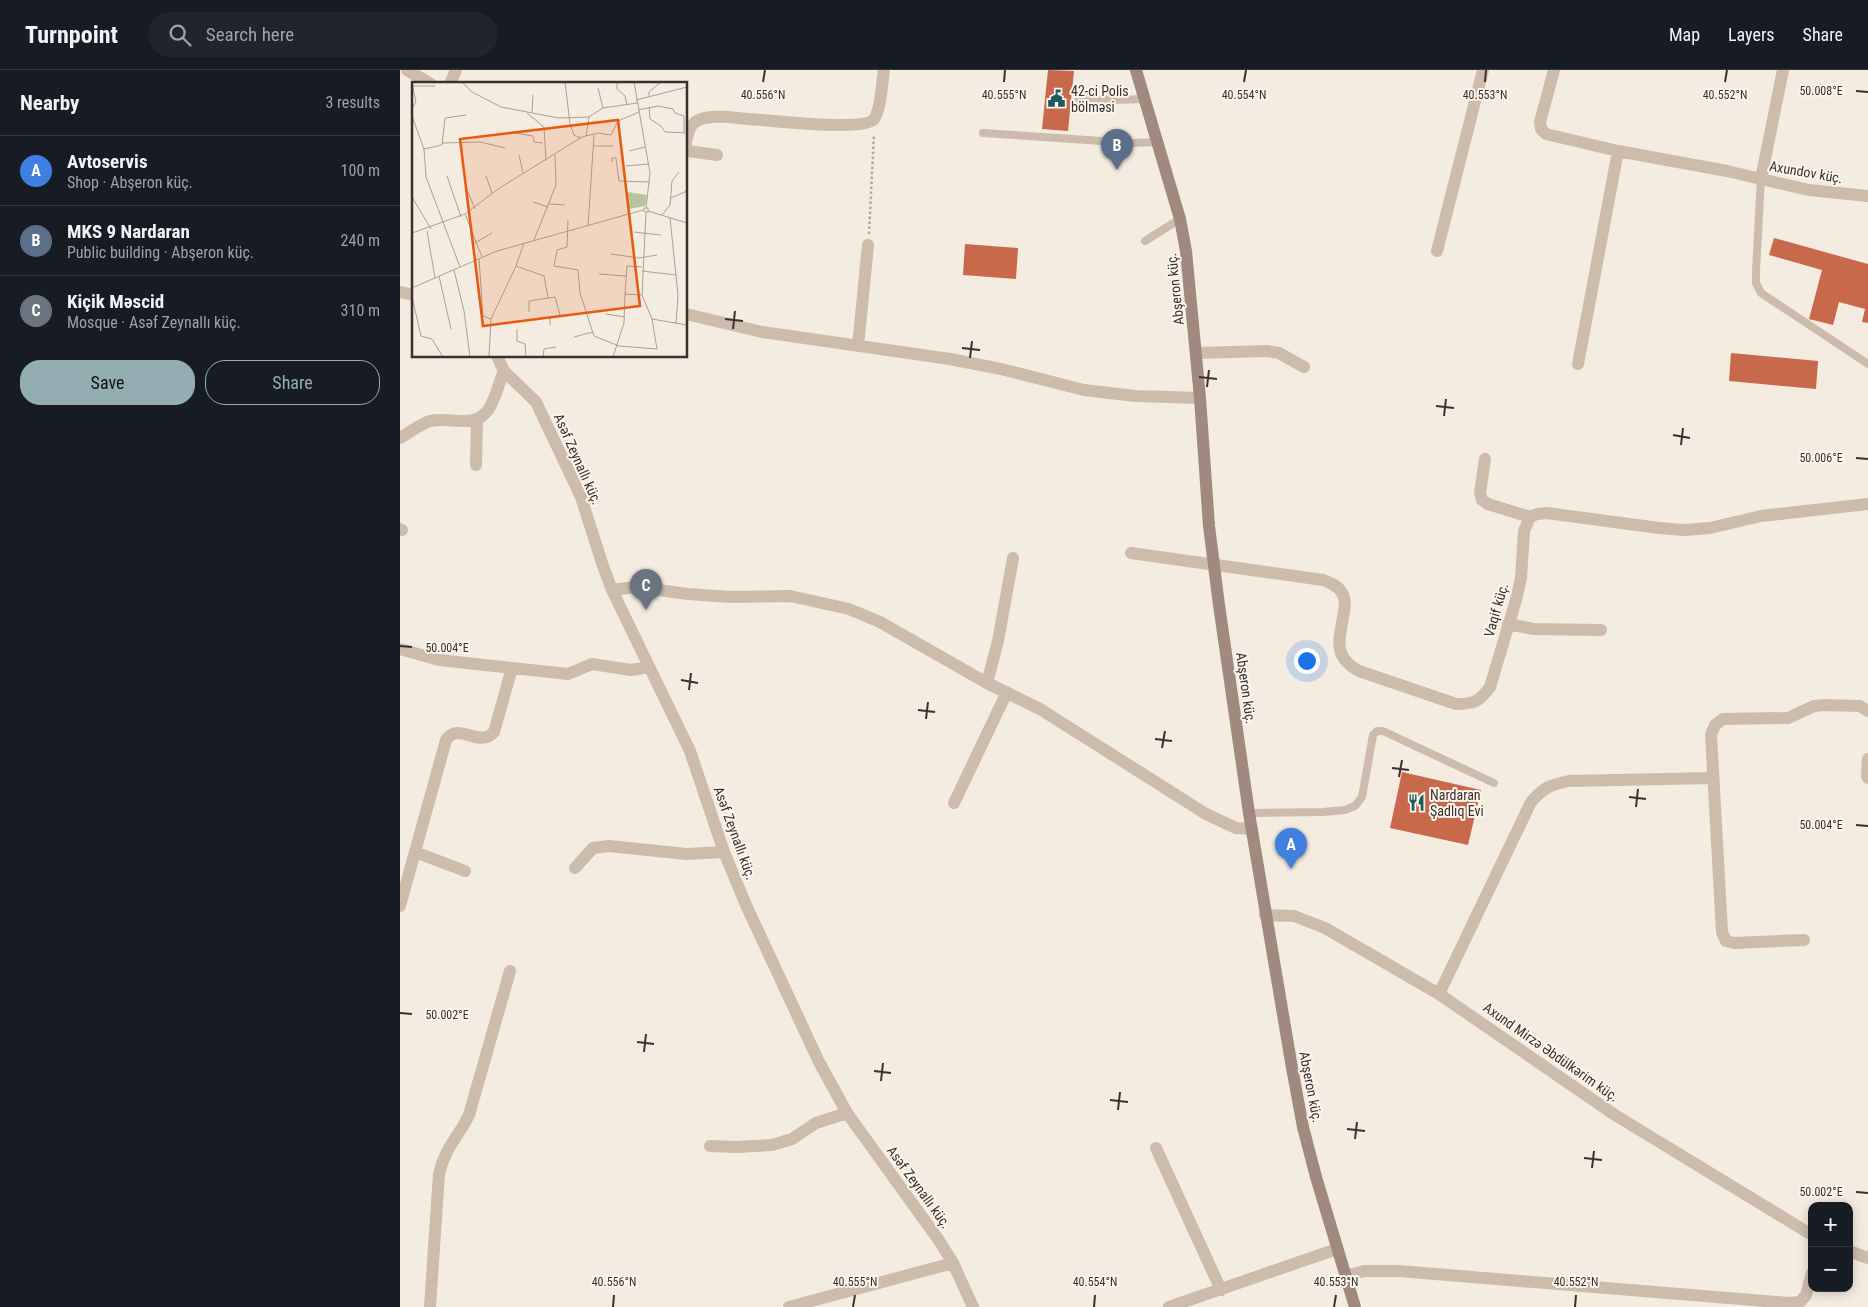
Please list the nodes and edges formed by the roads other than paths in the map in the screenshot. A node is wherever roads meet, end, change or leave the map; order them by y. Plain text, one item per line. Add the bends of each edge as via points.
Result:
1 (407, 70) edge
2 (456, 70) edge
3 (884, 70) edge
4 (1136, 70) edge
5 (1483, 70) edge
6 (1554, 70) edge
7 (1783, 70) edge
8 (428, 82) edge
9 (451, 82) edge
10 (1145, 99) junction
11 (1078, 101) dead end
12 (688, 130) edge
13 (983, 133) dead end
14 (1157, 142) junction
15 (688, 151) edge
16 (1618, 151) junction
17 (717, 155) dead end
18 (1761, 180) junction
19 (1868, 196) edge
20 (1180, 220) junction
21 (1146, 241) dead end
22 (868, 245) road end
23 (1437, 251) dead end
24 (688, 314) edge
25 (858, 346) junction
26 (1196, 353) junction
27 (499, 358) edge
28 (1578, 364) dead end
29 (1868, 364) edge
30 (1304, 367) dead end
31 (504, 371) junction
32 (1200, 398) junction
33 (477, 419) junction
34 (400, 438) edge
35 (1485, 459) dead end
36 (476, 465) dead end
37 (1868, 504) edge
38 (1530, 517) junction
39 (1131, 553) dead end
40 (1013, 558) dead end
41 (1214, 564) junction
42 (612, 590) junction
43 (1508, 624) junction
44 (1600, 630) dead end
45 (400, 649) edge
46 (649, 667) junction
47 (512, 668) junction
48 (987, 683) junction
49 (1007, 692) junction
50 (1868, 711) edge
51 (1868, 759) edge
52 (1712, 778) junction
53 (1868, 778) edge
54 (1494, 783) dead end
55 (954, 803) dead end
56 (1249, 813) junction
57 (1252, 829) junction
58 (415, 852) junction
59 (724, 852) junction
60 (575, 868) dead end
61 (465, 871) dead end
62 (400, 906) edge
63 (1265, 915) junction
64 (1804, 940) dead end
65 (510, 971) dead end
66 (1439, 994) junction
67 (847, 1114) junction
68 (710, 1146) dead end
69 (1156, 1148) dead end
70 (1808, 1233) edge
71 (1337, 1249) junction
72 (1853, 1252) edge
73 (1868, 1258) edge
74 (953, 1263) junction
75 (1345, 1276) junction
76 (1808, 1288) edge
77 (1221, 1290) junction
78 (430, 1307) edge
79 (789, 1307) edge
80 (973, 1307) edge
81 (1169, 1307) edge
82 (1355, 1307) edge

1 - 8 street
2 - 9 street
3 - 12 street via 878,110 874,120 866,124 716,116 697,121
4 - 10 main road, Abşeron küç.
5 - 23 street
6 - 16 street via 1541,129 1546,134
7 - 18 street, Axundov küç.
10 - 11 lane
10 - 14 main road, Abşeron küç.
13 - 14 lane
14 - 20 main road, Abşeron küç.
15 - 17 street
16 - 18 street
16 - 28 street
18 - 19 street, Axundov küç. via 1809,190
18 - 29 lane via 1756,283 1761,293
20 - 21 lane
20 - 26 main road, Abşeron küç.
22 - 25 street
24 - 25 street via 762,332
25 - 32 street via 950,359 1100,393
26 - 30 street via 1267,351 1279,353
26 - 32 main road, Abşeron küç.
27 - 31 street, Asəf Zeynallı küç.
31 - 33 street via 490,406
31 - 42 street, Asəf Zeynallı küç. via 536,402 581,496
32 - 41 main road, Abşeron küç.
33 - 34 street via 466,422 428,421
33 - 36 street
35 - 38 street via 1480,493 1482,500
37 - 38 street via 1761,516 1710,528 1684,530 1547,513
38 - 43 street, Vaqif küç. via 1524,531 1521,578
39 - 41 street, Vaqif küç.
40 - 48 street
41 - 43 street, Vaqif küç. via 1323,580 1336,585 1344,594 1340,648 1348,665 1456,704 1470,704 1481,699 1490,687
41 - 56 main road, Abşeron küç.
42 - 46 street, Asəf Zeynallı küç.
42 - 48 street via 636,587 731,597 790,596 849,609 880,622
43 - 44 street via 1534,629
45 - 47 street via 439,660
46 - 47 street via 631,670 592,664 568,674
46 - 59 street, Asəf Zeynallı küç. via 690,751
47 - 58 street via 490,737 485,739 455,732 446,740
48 - 49 street
49 - 55 street
49 - 57 street via 1040,709 1206,814 1236,828
50 - 52 street via 1860,706 1824,705 1788,718 1723,719 1711,735
51 - 53 street
52 - 64 street via 1722,932 1726,941
52 - 66 street via 1569,781 1541,790 1531,802
54 - 56 lane via 1377,731 1373,735 1362,797 1356,806 1324,812
56 - 57 main road, Abşeron küç.
57 - 63 main road, Abşeron küç.
58 - 61 street
58 - 62 street
59 - 60 street via 686,854 609,846 593,848
59 - 67 street, Asəf Zeynallı küç. via 819,1062
63 - 66 street, Axund Mirzə Əbdülkərim küç. via 1294,916 1325,928
63 - 71 main road, Abşeron küç. via 1303,1127
65 - 78 street via 469,1115 442,1159
66 - 70 street, Axund Mirzə Əbdülkərim küç. via 1615,1115
67 - 68 street via 816,1123 792,1139 772,1146
67 - 74 street, Asəf Zeynallı küç.
69 - 77 street
71 - 75 main road, Abşeron küç.
71 - 77 street
72 - 73 street
74 - 79 street
74 - 80 street, Asəf Zeynallı küç.
75 - 76 street via 1364,1271 1399,1271 1789,1303 1800,1302
75 - 82 main road, Abşeron küç.
77 - 81 street

